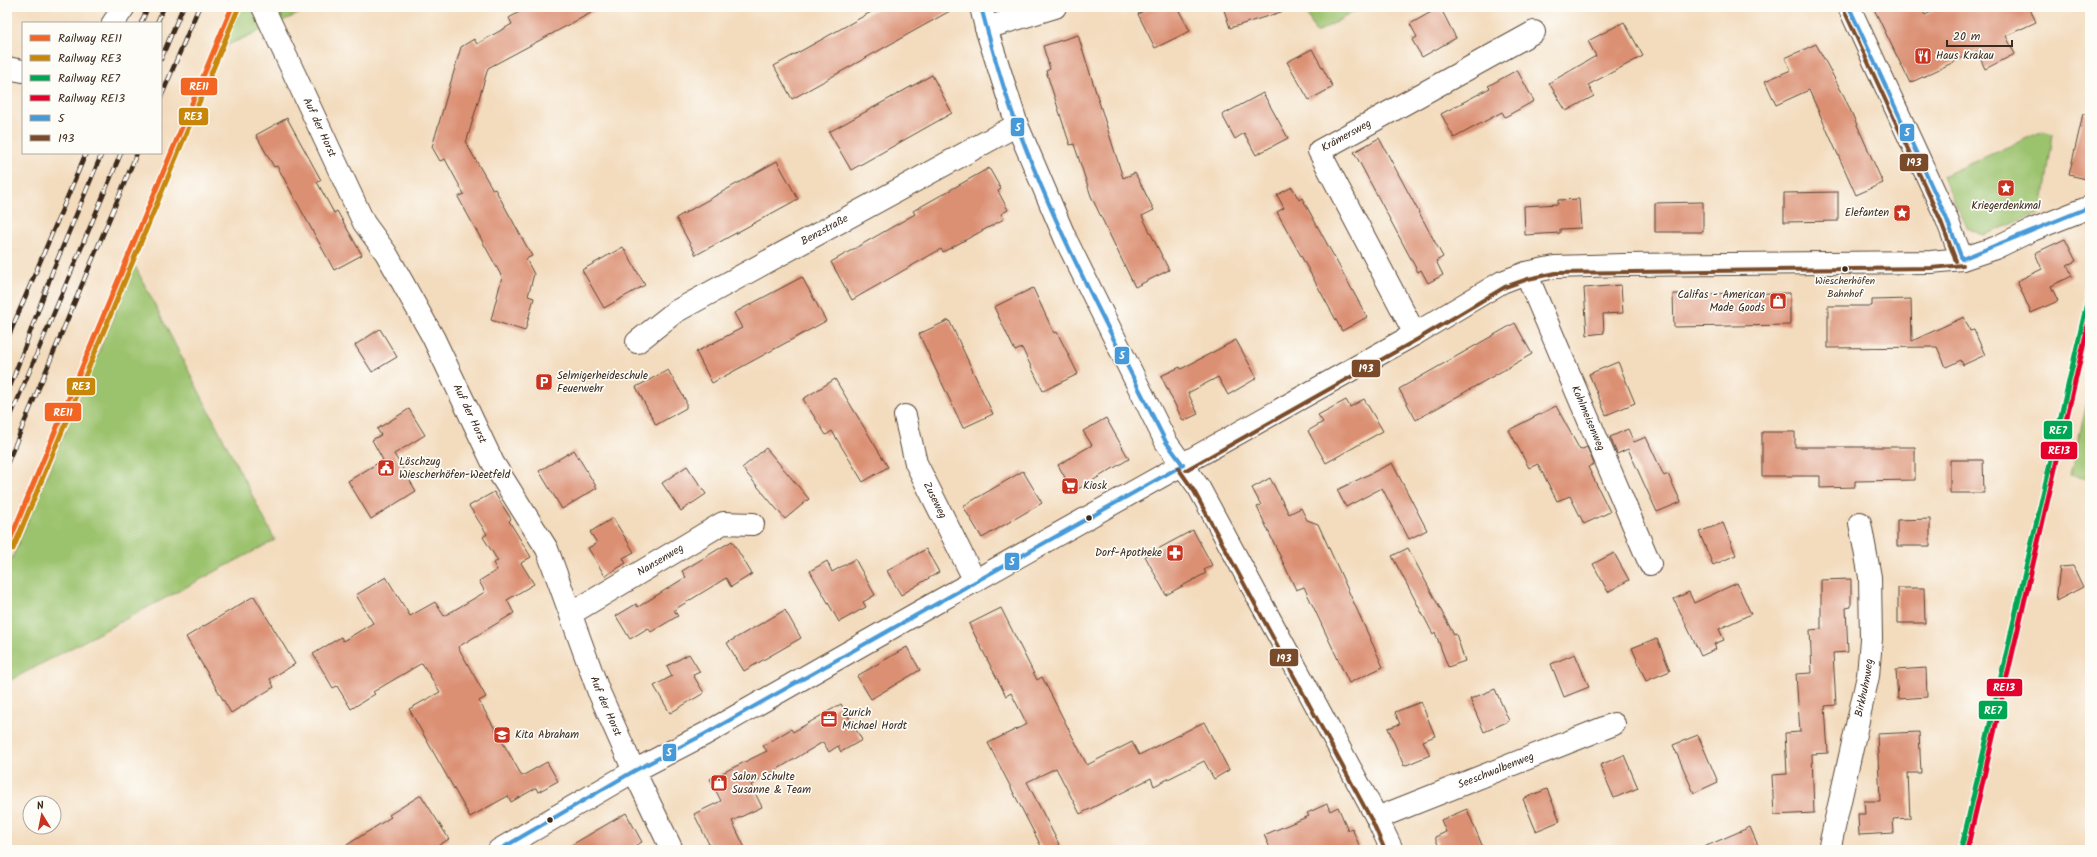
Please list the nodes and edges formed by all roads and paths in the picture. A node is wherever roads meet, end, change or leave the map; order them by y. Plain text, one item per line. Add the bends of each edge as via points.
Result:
1 (124, 7) edge
2 (263, 7) edge
3 (981, 7) edge
4 (1055, 7) edge
5 (1849, 7) edge
6 (114, 22) edge
7 (986, 28) junction
8 (1534, 32) dead end
9 (7, 68) edge
10 (22, 71) edge
11 (1017, 125) junction
12 (2090, 207) edge
13 (1962, 259) junction
14 (1526, 273) junction
15 (1415, 334) junction
16 (637, 342) dead end
17 (905, 416) dead end
18 (1183, 465) junction
19 (1860, 523) dead end
20 (753, 524) dead end
21 (1650, 564) dead end
22 (975, 581) junction
23 (572, 613) junction
24 (1614, 724) dead end
25 (634, 771) junction
26 (1377, 818) junction
27 (500, 850) edge
28 (672, 850) edge
29 (1392, 850) edge
30 (1829, 850) edge

1 - 6 street
2 - 23 street, Auf der Horst via 364,223 386,253 433,337 493,463 547,549
3 - 7 street
4 - 7 street
5 - 13 street via 1946,217
7 - 11 street
8 - 15 street, Krämersweg via 1319,151
9 - 10 street
11 - 16 street, Benzstraße via 675,312
11 - 18 street via 1066,240 1166,442
12 - 13 street via 1995,248
13 - 14 street via 1931,262 1622,264 1555,267
14 - 15 street via 1502,282
14 - 21 street, Kohlmeisenweg
15 - 18 street
17 - 22 street, Zuseweg via 916,463
18 - 22 street
18 - 26 street via 1199,488
19 - 30 street, Birkhuhnweg via 1870,577 1871,639 1862,708
20 - 23 street, Nansenweg via 723,523
22 - 25 street via 706,734
23 - 25 street, Auf der Horst via 598,690
24 - 26 street, Seeschwalbenweg
25 - 27 street
25 - 28 street, Auf der Horst
26 - 29 street

